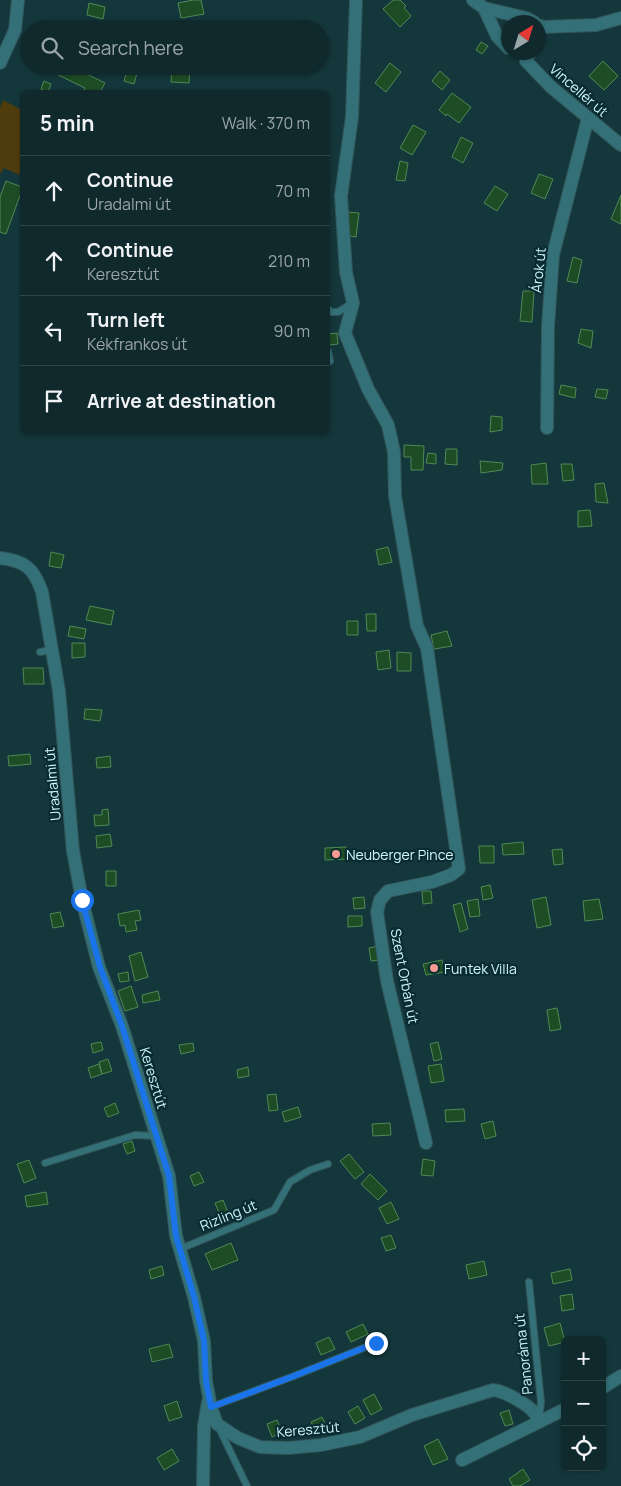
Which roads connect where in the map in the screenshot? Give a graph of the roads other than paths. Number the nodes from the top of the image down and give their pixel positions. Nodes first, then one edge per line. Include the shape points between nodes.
1 (18, 0) edge
2 (356, 0) edge
3 (473, 0) edge
4 (484, 8) junction
5 (513, 15) edge
6 (621, 18) edge
7 (546, 28) edge
8 (501, 40) edge
9 (530, 60) edge
10 (0, 63) edge
11 (588, 118) junction
12 (621, 146) edge
13 (353, 303) junction
14 (330, 311) edge
15 (547, 428) dead end
16 (0, 558) edge
17 (122, 1026) joint
18 (157, 1136) junction
19 (426, 1143) dead end
20 (45, 1163) dead end
21 (328, 1164) dead end
22 (179, 1249) junction
23 (529, 1282) dead end
24 (376, 1343) dead end
25 (621, 1376) edge
26 (606, 1385) edge
27 (210, 1402) junction
28 (559, 1412) edge
29 (539, 1422) junction
30 (217, 1424) junction
31 (462, 1460) dead end
32 (203, 1486) edge
33 (247, 1486) edge

1 - 10 street via 15,30
2 - 13 street via 352,116 341,196 346,272
3 - 4 street
4 - 5 street
4 - 8 street
6 - 7 street via 596,25
9 - 11 street, Vincellér út via 551,87
11 - 12 street, Vincellér út
11 - 15 street, Árok út via 553,255 548,326
13 - 14 lane via 338,312
13 - 19 street, Szent Orbán út via 345,333 368,389 388,425 394,452 394,496 417,626 427,648 459,869 432,882 388,891 380,900 377,912 387,981
16 - 17 street, Uradalmi út via 25,564 37,578 42,592 46,651 58,691 79,884 100,967
17 - 18 street, Keresztút
18 - 20 lane via 135,1135
18 - 22 street, Keresztút via 169,1176
21 - 22 lane, Rizling út via 290,1182 274,1210
22 - 27 street, Keresztút via 204,1341
23 - 29 lane, Panoráma út via 541,1402
24 - 27 lane via 294,1376
25 - 26 street
27 - 30 street, Keresztút
27 - 32 street via 204,1426
28 - 29 street
29 - 30 street, Keresztút via 531,1410 502,1391 493,1390 412,1415 360,1438 322,1445 260,1446 238,1438
29 - 31 street
30 - 33 lane

